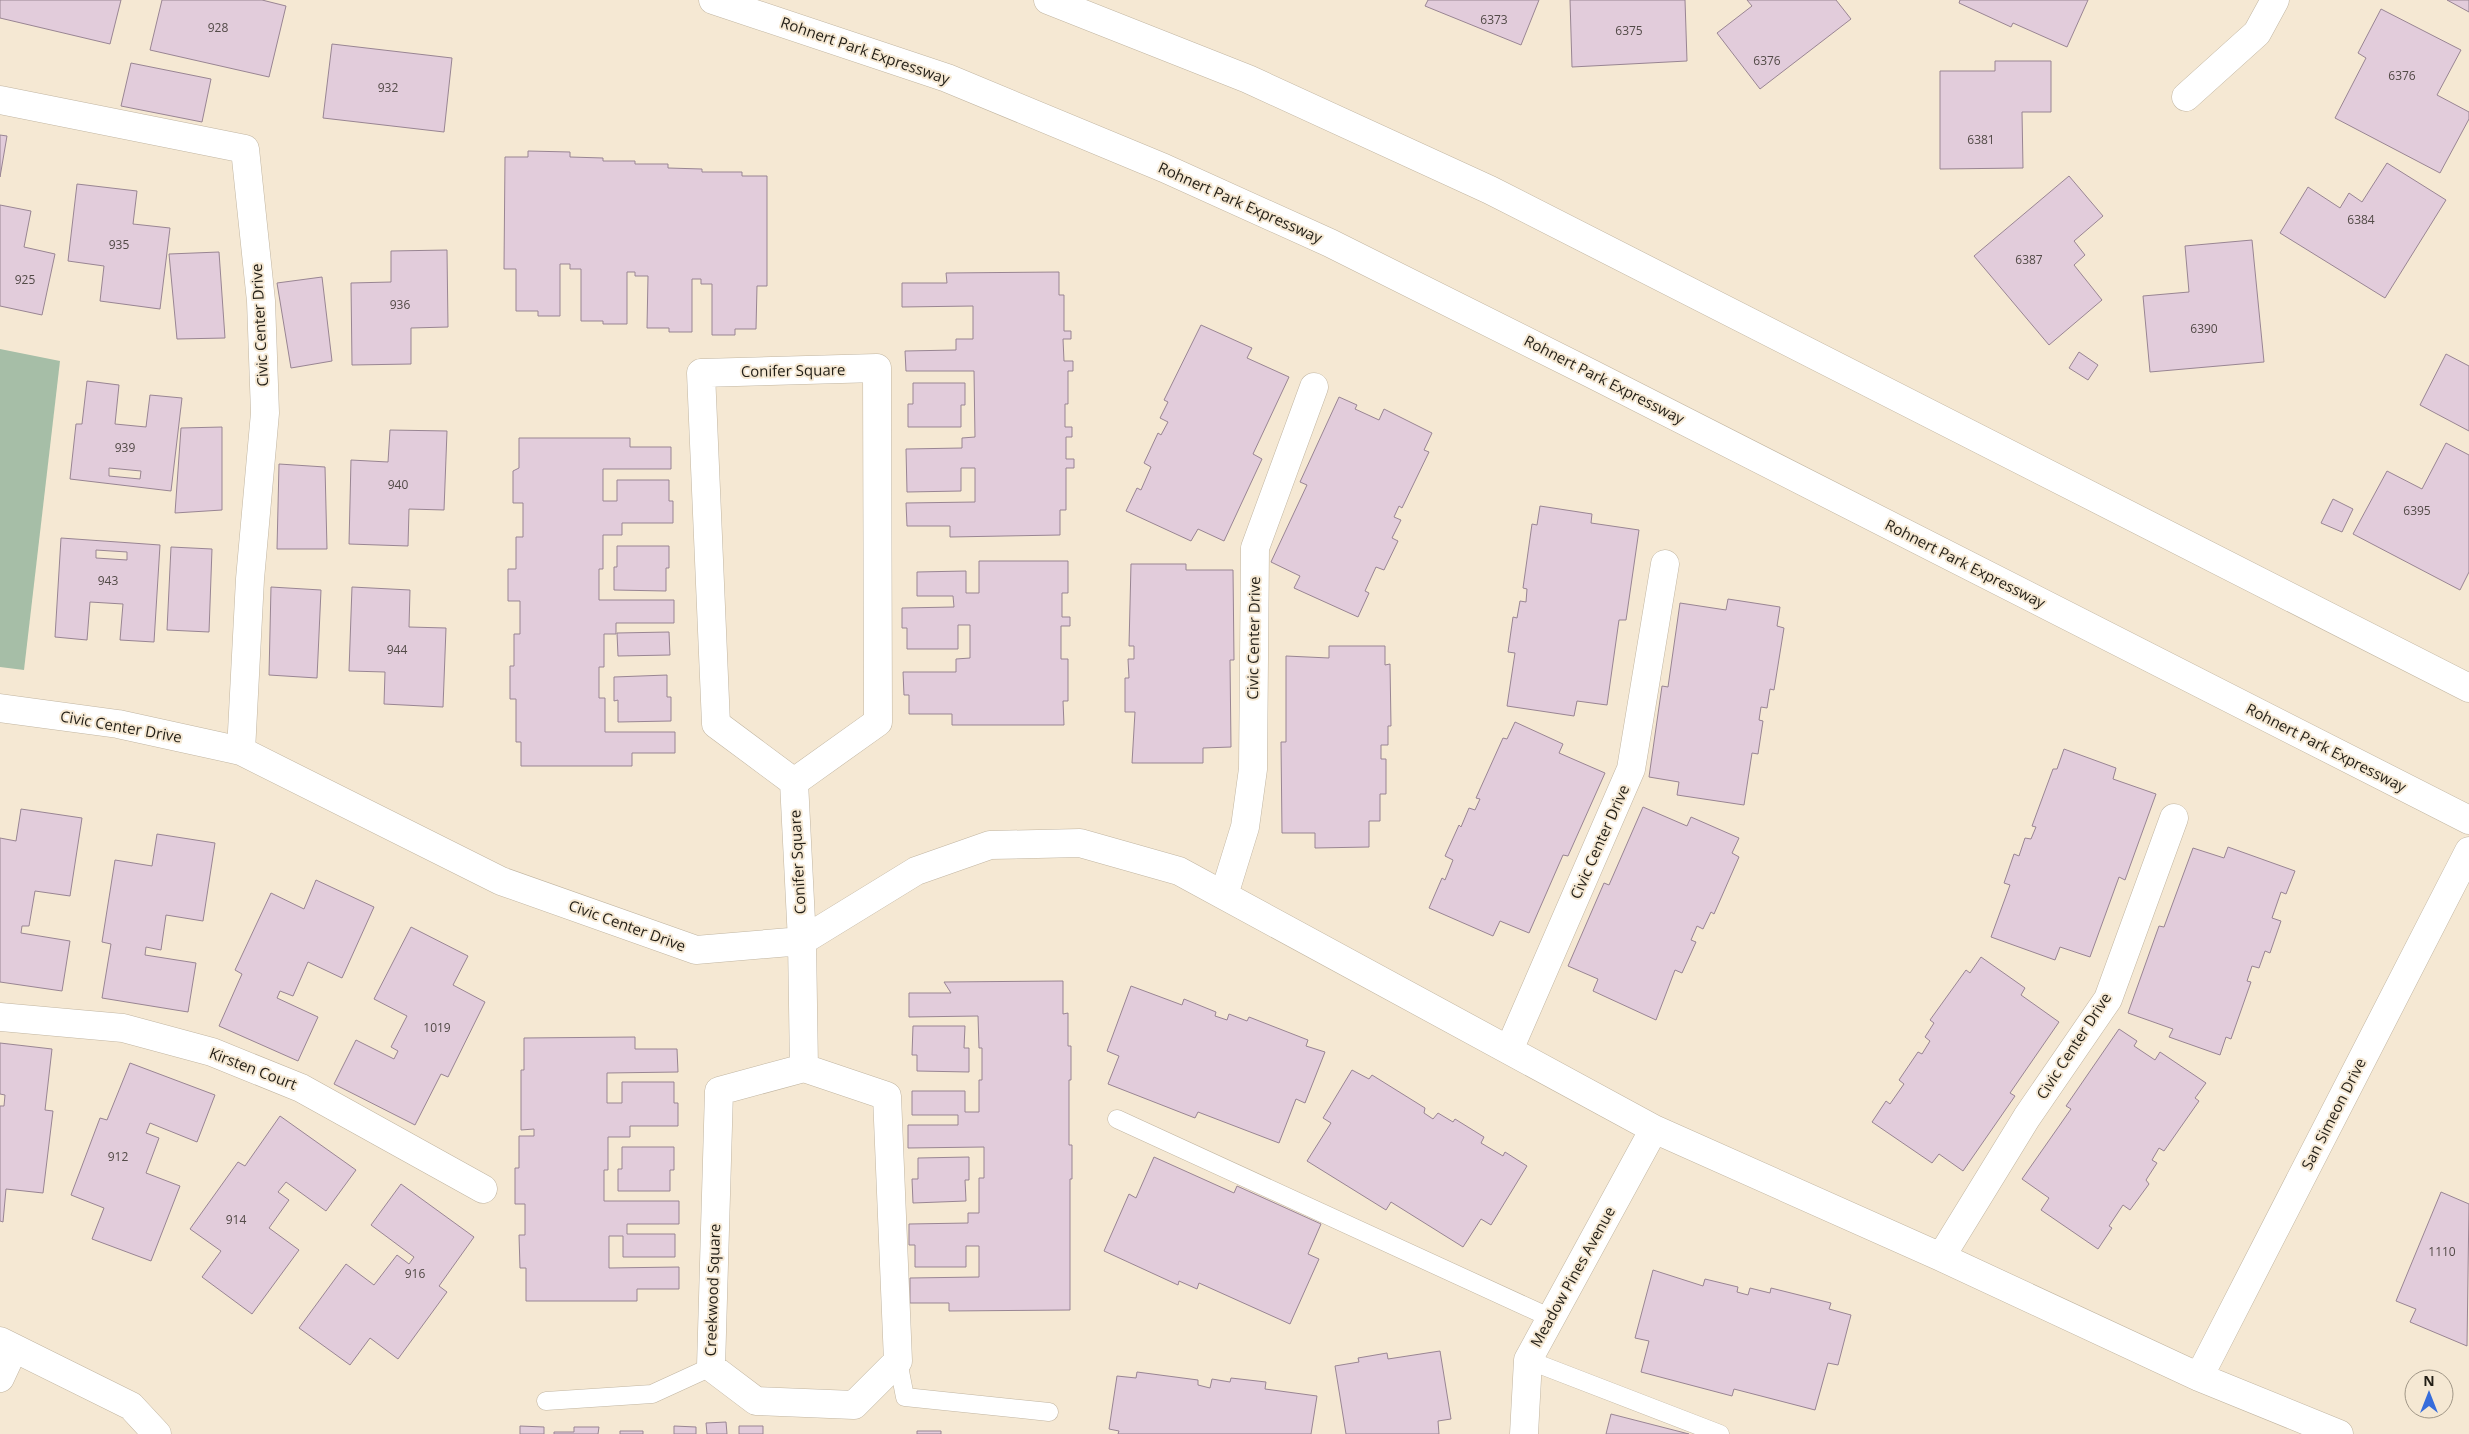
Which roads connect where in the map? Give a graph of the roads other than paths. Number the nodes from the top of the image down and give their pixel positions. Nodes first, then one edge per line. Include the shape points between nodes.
1 (713, 0) edge
2 (1048, 0) edge
3 (2275, 0) edge
4 (2186, 97) dead end
5 (0, 100) edge
6 (1314, 387) dead end
7 (1665, 564) dead end
8 (2469, 688) edge
9 (0, 708) edge
10 (241, 751) junction
11 (794, 782) junction
12 (2174, 818) dead end
13 (2469, 820) edge
14 (2469, 851) edge
15 (1224, 895) junction
16 (802, 941) junction
17 (0, 1017) edge
18 (1508, 1050) junction
19 (804, 1068) junction
20 (1117, 1119) dead end
21 (1654, 1129) junction
22 (483, 1189) dead end
23 (1941, 1256) junction
24 (1551, 1318) junction
25 (7, 1345) edge
26 (1528, 1360) junction
27 (898, 1361) junction
28 (711, 1367) junction
29 (2198, 1377) junction
30 (0, 1378) edge
31 (546, 1401) dead end
32 (1048, 1412) dead end
33 (157, 1434) edge
34 (1524, 1434) edge
35 (1720, 1434) edge
36 (2339, 1434) edge

1 - 13 street, Rohnert Park Expressway via 947,78 1164,168 1330,243
2 - 8 street via 1248,79 1490,190
3 - 4 street via 2257,33
5 - 10 street, Civic Center Drive via 245,149 260,301 265,413 250,579
6 - 15 street, Civic Center Drive via 1255,548 1253,768 1245,827
7 - 18 street, Civic Center Drive via 1631,769
9 - 10 street, Civic Center Drive via 118,724
10 - 16 street, Civic Center Drive via 500,881 696,950
11 - 11 street, Conifer Square via 878,722 877,368 701,373 716,724
11 - 16 street, Conifer Square
12 - 23 street, Civic Center Drive via 2108,999 2027,1117
14 - 29 street, San Simeon Drive
15 - 16 street, Civic Center Drive via 1179,871 1080,843 990,845 916,871
15 - 18 street, Civic Center Drive
16 - 19 street
17 - 22 street, Kirsten Court via 123,1028 212,1052 301,1088
18 - 21 street, Civic Center Drive
19 - 27 street via 887,1096
19 - 28 street, Creekwood Square via 719,1091
20 - 24 lane
21 - 23 street, Civic Center Drive
21 - 24 street, Meadow Pines Avenue
23 - 29 street, Civic Center Drive
24 - 26 street, Meadow Pines Avenue
25 - 30 street
25 - 33 street via 132,1406
26 - 34 street, Meadow Pines Avenue
26 - 35 lane
27 - 28 street, Creekwood Square via 854,1405 756,1401
27 - 32 lane via 905,1397
28 - 31 lane via 652,1394
29 - 36 street, Civic Center Drive

